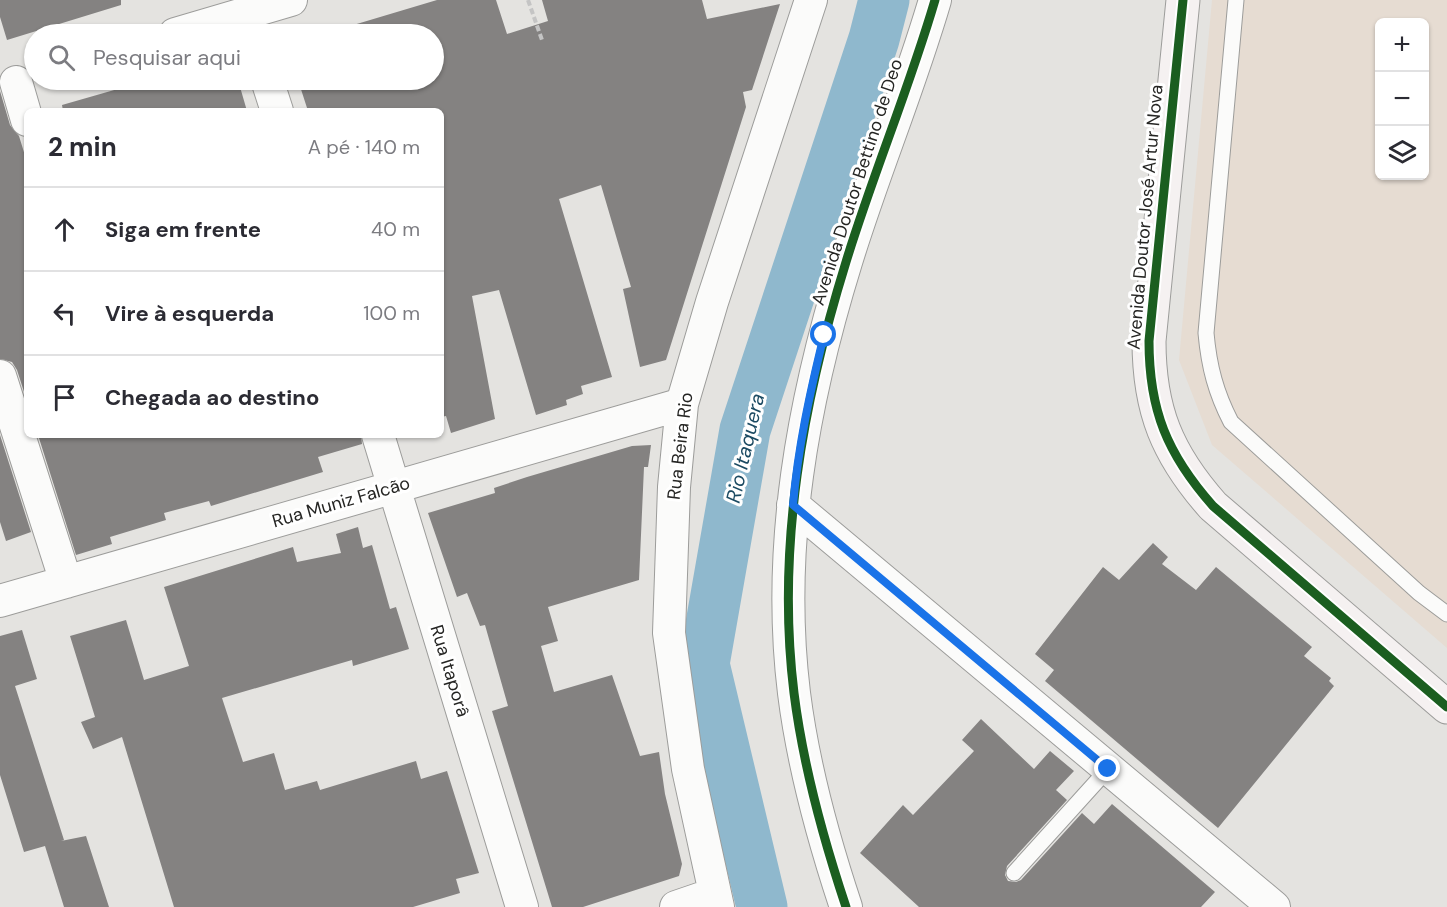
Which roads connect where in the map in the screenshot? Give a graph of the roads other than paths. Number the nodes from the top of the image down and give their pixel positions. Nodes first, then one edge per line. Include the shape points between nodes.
1 (291, 0) edge
2 (811, 0) edge
3 (935, 0) edge
4 (1183, 0) edge
5 (1236, 0) edge
6 (248, 16) edge
7 (216, 24) edge
8 (17, 82) edge
9 (270, 90) edge
10 (276, 108) edge
11 (24, 109) edge
12 (0, 376) edge
13 (682, 404) junction
14 (379, 438) edge
15 (394, 487) junction
16 (793, 505) junction
17 (66, 582) junction
18 (0, 601) edge
19 (1447, 615) edge
20 (1447, 707) edge
21 (1108, 769) junction
22 (1014, 873) dead end
23 (716, 901) edge
24 (522, 907) edge
25 (676, 907) edge
26 (846, 907) edge
27 (1274, 907) edge

1 - 6 street
2 - 13 street, Rua Beira Rio
3 - 16 street, Avenida Doutor Bettino de Deo via 824,335 807,404
4 - 20 main road, Avenida Doutor José Artur Nova via 1149,340 1152,397 1161,425 1187,477 1213,506
5 - 19 lane via 1206,333 1209,368 1218,396 1232,422
6 - 7 street
8 - 11 street
9 - 10 street
12 - 17 street
13 - 15 street, Rua Muniz Falcão
13 - 23 street, Rua Beira Rio via 674,487 669,633 688,769
14 - 15 street, Rua Itaporâ
15 - 17 street, Rua Muniz Falcão
15 - 24 street, Rua Itaporâ
16 - 21 street
16 - 26 street, Avenida Doutor Bettino de Deo via 789,546 794,691 804,752
17 - 18 street, Rua Muniz Falcão
21 - 22 lane
21 - 27 street
23 - 25 street

